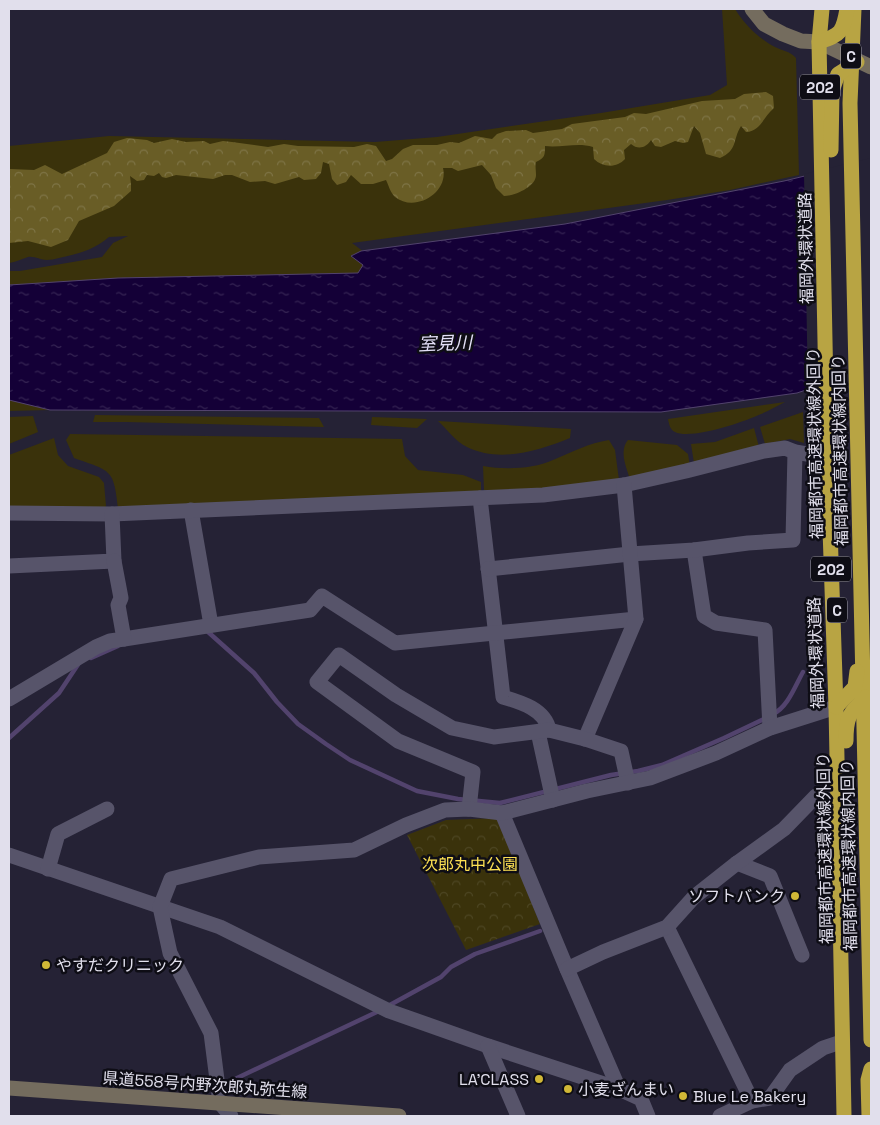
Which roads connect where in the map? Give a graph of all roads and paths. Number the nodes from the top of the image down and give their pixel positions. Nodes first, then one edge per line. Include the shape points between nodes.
1 (752, 9) edge
2 (822, 9) edge
3 (830, 9) edge
4 (847, 9) edge
5 (854, 9) edge
6 (861, 9) edge
7 (819, 42) junction
8 (865, 64) edge
9 (826, 130) junction
10 (795, 452) junction
11 (827, 453) junction
12 (624, 485) junction
13 (480, 498) junction
14 (190, 510) junction
15 (9, 513) edge
16 (112, 514) junction
17 (694, 550) junction
18 (630, 554) junction
19 (867, 557) junction
20 (114, 561) junction
21 (9, 566) edge
22 (488, 569) junction
23 (636, 619) junction
24 (210, 624) junction
25 (496, 633) junction
26 (124, 639) junction
27 (870, 694) edge
28 (9, 699) edge
29 (836, 707) junction
30 (770, 728) junction
31 (544, 731) junction
32 (586, 739) junction
33 (628, 783) junction
34 (837, 793) junction
35 (553, 800) junction
36 (871, 804) edge
37 (108, 809) dead end
38 (469, 810) junction
39 (502, 813) junction
40 (9, 855) edge
41 (737, 862) junction
42 (48, 869) junction
43 (160, 907) junction
44 (667, 927) junction
45 (802, 955) dead end
46 (567, 969) junction
47 (871, 1040) edge
48 (842, 1042) junction
49 (488, 1046) junction
50 (871, 1069) edge
51 (9, 1088) edge
52 (619, 1089) junction
53 (752, 1101) junction
54 (220, 1103) junction
55 (231, 1116) edge
56 (399, 1116) edge
57 (518, 1116) edge
58 (648, 1116) edge
59 (720, 1116) edge
60 (844, 1116) edge
61 (848, 1116) edge
62 (869, 1116) edge

1 - 7 main road via 764,24 783,34 801,41
2 - 7 highway, 202
3 - 61 highway, 福岡都市高速環状線外回り / C via 825,103
4 - 7 highway via 844,25 836,36
5 - 47 highway, 福岡都市高速環状線内回り / C via 850,113
6 - 8 highway, 202
7 - 8 main road
7 - 9 highway, 202
8 - 9 highway via 838,74
8 - 19 highway, 202 via 860,123
9 - 11 highway, 福岡外環状道路 / 202 via 831,184 823,221
10 - 11 street
10 - 12 street via 785,448 764,451
10 - 17 street via 793,540
11 - 29 highway, 福岡外環状道路 / 202
12 - 13 street via 543,495
12 - 18 street
13 - 14 street
13 - 22 street
14 - 16 street
14 - 24 street
15 - 16 street
16 - 20 street
17 - 18 street
17 - 30 street via 704,616 716,623 765,630
18 - 22 street
18 - 23 street
19 - 27 highway, 202
19 - 29 highway via 857,581 858,666 855,687
20 - 21 street
20 - 26 street
22 - 25 street
23 - 25 street
23 - 32 street
24 - 25 street via 310,610 322,596 395,643
24 - 26 street
25 - 31 street via 503,697 528,704 543,718
26 - 28 street via 96,646
27 - 29 main road
27 - 34 highway via 855,706 846,722 846,772
27 - 36 highway, 202
29 - 30 street
29 - 34 highway, 福岡外環状道路 / 202
30 - 33 street via 708,757
31 - 32 street
31 - 35 street via 548,783
31 - 38 street via 494,738 452,728 396,695 339,655 317,682 398,741 473,772
32 - 33 street via 620,751
33 - 35 street
34 - 41 street via 816,796 784,829
34 - 48 highway, 福岡外環状道路 / 202
35 - 39 street
37 - 42 street via 58,834
38 - 39 street
38 - 43 street via 445,810 354,850 259,857 171,879
39 - 46 street
40 - 42 street
41 - 44 street via 694,897
41 - 45 street via 770,876
42 - 43 street
43 - 49 street via 220,927 384,1008
43 - 54 street via 170,953 211,1034
44 - 46 street
44 - 53 street
46 - 52 street
48 - 53 street via 823,1048 790,1070 770,1098
48 - 60 highway, 福岡外環状道路 / 202
49 - 52 street
49 - 57 street
50 - 62 highway via 868,1080
51 - 54 main road, 県道558号内野次郎丸弥生線
52 - 58 street via 641,1098
53 - 59 street
54 - 55 street
54 - 56 main road, 県道558号内野次郎丸弥生線

